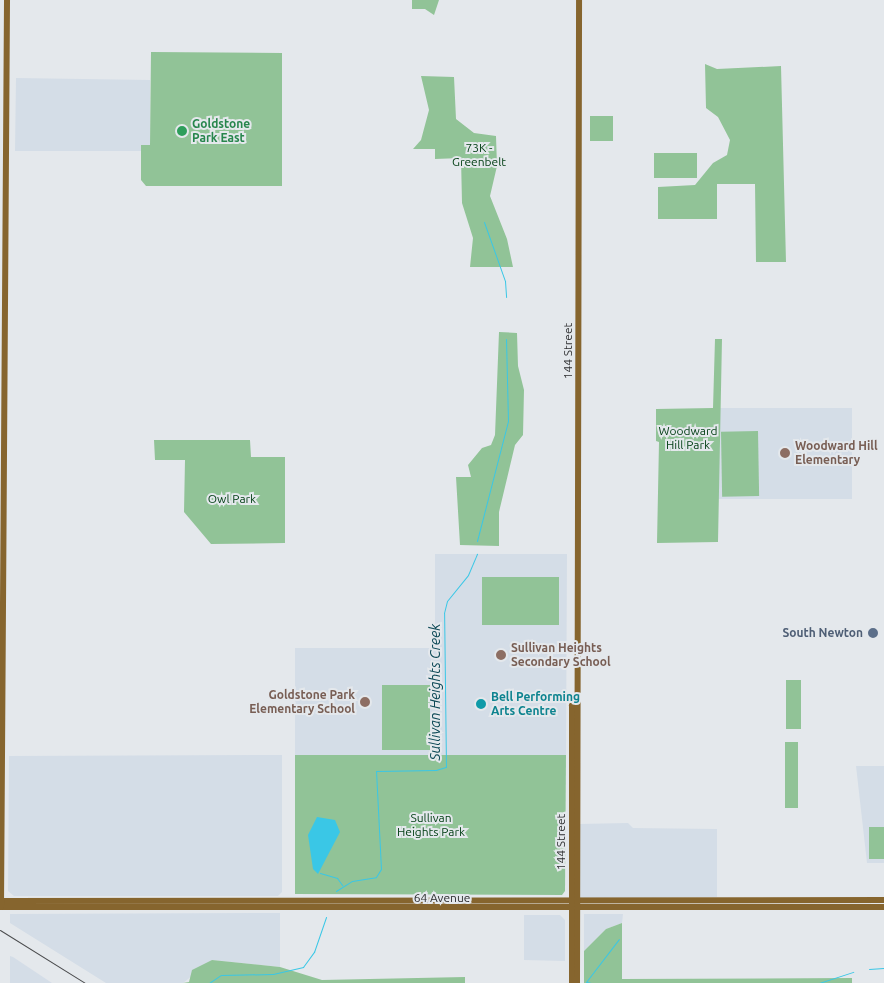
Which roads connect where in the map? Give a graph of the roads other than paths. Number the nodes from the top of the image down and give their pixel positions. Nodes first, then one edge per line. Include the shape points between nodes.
1 (7, 0) edge
2 (579, 0) edge
3 (574, 900) junction
4 (693, 900) junction
5 (884, 900) edge
6 (463, 901) junction
7 (504, 901) junction
8 (1, 904) edge
9 (884, 907) edge
10 (473, 908) junction
11 (647, 908) junction
12 (425, 909) junction
13 (570, 909) junction
14 (577, 909) junction
15 (572, 983) edge
16 (577, 983) edge

1 - 8 main road
2 - 3 main road, 144 Street
3 - 4 main road, 64 Avenue
3 - 7 main road, 64 Avenue
3 - 13 main road, 144 Street
3 - 14 main road, 144 Street
4 - 5 main road, 64 Avenue
4 - 11 main road
6 - 7 main road, 64 Avenue
6 - 8 main road, 64 Avenue
6 - 12 main road
7 - 10 main road
8 - 12 main road, 64 Avenue
9 - 11 main road, 64 Avenue
10 - 12 main road, 64 Avenue
10 - 13 main road, 64 Avenue
11 - 14 main road, 64 Avenue
13 - 14 main road, 64 Avenue
13 - 15 main road, 144 Street
14 - 16 main road, 144 Street

